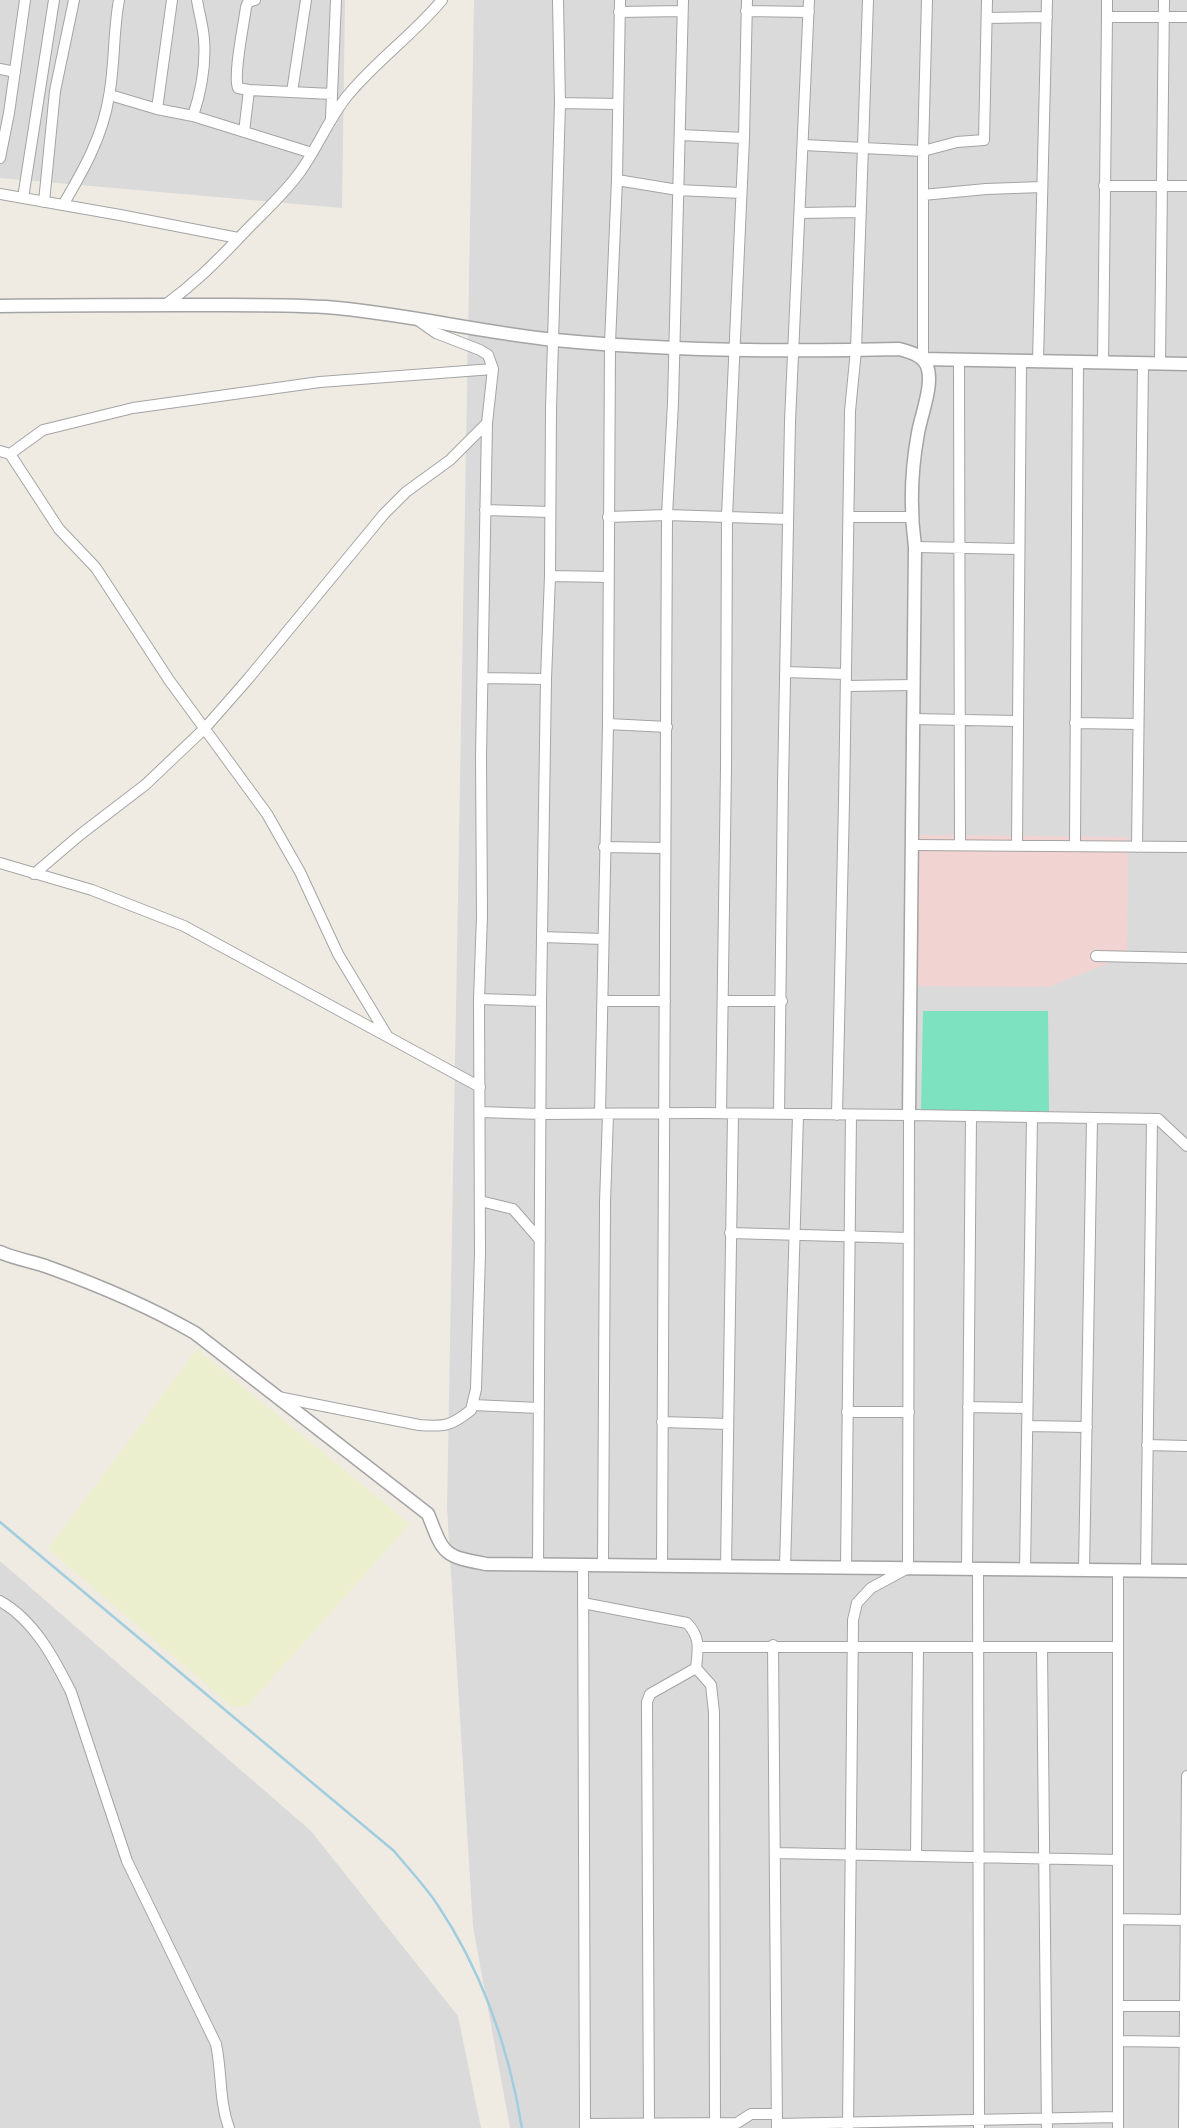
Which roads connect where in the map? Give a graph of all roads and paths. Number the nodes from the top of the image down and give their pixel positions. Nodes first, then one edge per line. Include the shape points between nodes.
1 (25, 0) edge
2 (54, 0) edge
3 (74, 0) edge
4 (119, 0) edge
5 (172, 0) edge
6 (197, 0) edge
7 (255, 0) edge
8 (306, 0) edge
9 (336, 0) edge
10 (442, 0) edge
11 (558, 0) edge
12 (620, 0) edge
13 (683, 0) edge
14 (809, 0) edge
15 (868, 0) edge
16 (927, 0) edge
17 (987, 0) edge
18 (1048, 0) edge
19 (1107, 0) edge
20 (1164, 0) edge
21 (746, 5) edge
22 (682, 11) junction
23 (620, 12) junction
24 (809, 12) junction
25 (1047, 17) junction
26 (1107, 17) junction
27 (1164, 17) junction
28 (1187, 17) edge
29 (987, 18) junction
30 (0, 69) edge
31 (15, 72) junction
32 (249, 90) junction
33 (292, 92) junction
34 (332, 94) junction
35 (110, 95) junction
36 (560, 102) junction
37 (618, 104) junction
38 (157, 109) junction
39 (193, 116) junction
40 (331, 118) junction
41 (244, 132) junction
42 (680, 135) junction
43 (744, 138) junction
44 (804, 145) junction
45 (864, 148) junction
46 (923, 151) junction
47 (312, 154) junction
48 (0, 158) edge
49 (617, 180) junction
50 (1104, 186) junction
51 (1162, 186) junction
52 (1187, 186) edge
53 (1042, 187) junction
54 (678, 190) junction
55 (741, 193) junction
56 (0, 194) edge
57 (923, 195) junction
58 (24, 198) junction
59 (44, 202) junction
60 (63, 205) junction
61 (861, 212) junction
62 (800, 213) junction
63 (238, 238) junction
64 (166, 305) junction
65 (0, 306) edge
66 (419, 320) junction
67 (554, 340) junction
68 (610, 343) junction
69 (674, 348) junction
70 (736, 349) junction
71 (856, 350) junction
72 (794, 351) junction
73 (923, 360) junction
74 (959, 360) junction
75 (1021, 361) junction
76 (1038, 361) junction
77 (1078, 362) junction
78 (1103, 362) junction
79 (1143, 363) junction
80 (1160, 363) junction
81 (1187, 364) edge
82 (493, 369) junction
83 (487, 423) junction
84 (5, 452) edge
85 (486, 510) junction
86 (550, 512) junction
87 (667, 515) junction
88 (727, 516) junction
89 (849, 516) junction
90 (608, 517) junction
91 (911, 517) junction
92 (788, 519) junction
93 (916, 547) junction
94 (959, 547) junction
95 (1019, 549) junction
96 (550, 576) junction
97 (608, 577) junction
98 (786, 672) junction
99 (846, 674) junction
100 (483, 678) junction
101 (546, 679) junction
102 (846, 686) junction
103 (914, 686) junction
104 (914, 720) junction
105 (960, 721) junction
106 (1017, 721) junction
107 (1076, 723) junction
108 (608, 724) junction
109 (1138, 724) junction
110 (668, 727) junction
111 (205, 728) junction
112 (960, 844) junction
113 (1017, 844) junction
114 (912, 845) junction
115 (1075, 845) junction
116 (1187, 846) edge
117 (604, 847) junction
118 (1137, 847) junction
119 (665, 848) junction
120 (0, 863) edge
121 (34, 874) junction
122 (542, 937) junction
123 (603, 939) junction
124 (1096, 956) dead end
125 (1187, 958) edge
126 (479, 999) junction
127 (541, 1001) junction
128 (665, 1001) junction
129 (723, 1001) junction
130 (782, 1001) junction
131 (603, 1002) junction
132 (388, 1037) junction
133 (480, 1087) junction
134 (480, 1112) junction
135 (721, 1113) junction
136 (541, 1114) junction
137 (604, 1114) junction
138 (664, 1114) junction
139 (733, 1114) junction
140 (779, 1114) junction
141 (798, 1115) junction
142 (837, 1115) junction
143 (852, 1115) junction
144 (909, 1115) junction
145 (971, 1116) junction
146 (1032, 1117) junction
147 (1092, 1118) junction
148 (1152, 1119) junction
149 (1187, 1146) edge
150 (480, 1201) junction
151 (730, 1233) junction
152 (796, 1234) junction
153 (850, 1236) junction
154 (909, 1238) junction
155 (540, 1240) junction
156 (0, 1252) edge
157 (276, 1397) junction
158 (473, 1405) junction
159 (968, 1407) junction
160 (539, 1408) junction
161 (1028, 1408) junction
162 (848, 1412) junction
163 (909, 1412) junction
164 (662, 1422) junction
165 (728, 1424) junction
166 (1027, 1426) junction
167 (1087, 1427) junction
168 (1148, 1445) junction
169 (1187, 1446) edge
170 (538, 1565) junction
171 (583, 1565) junction
172 (603, 1565) junction
173 (662, 1566) junction
174 (726, 1566) junction
175 (785, 1567) junction
176 (846, 1568) junction
177 (908, 1568) junction
178 (972, 1569) junction
179 (1025, 1570) junction
180 (1084, 1570) junction
181 (1118, 1571) junction
182 (1146, 1571) junction
183 (1187, 1571) edge
184 (0, 1601) edge
185 (583, 1602) junction
186 (774, 1646) junction
187 (698, 1647) junction
188 (853, 1647) junction
189 (918, 1647) junction
190 (979, 1647) junction
191 (1042, 1647) junction
192 (1118, 1647) junction
193 (696, 1668) junction
194 (1187, 1776) edge
195 (775, 1853) junction
196 (851, 1855) junction
197 (916, 1856) junction
198 (979, 1857) junction
199 (1044, 1858) junction
200 (1118, 1860) junction
201 (1118, 1919) junction
202 (1186, 1920) edge
203 (1118, 2006) junction
204 (1186, 2006) edge
205 (1118, 2042) junction
206 (1186, 2042) edge
207 (1118, 2117) junction
208 (777, 2122) edge
209 (1047, 2123) edge
210 (979, 2124) edge
211 (848, 2125) edge
212 (585, 2126) edge
213 (649, 2126) edge
214 (715, 2126) edge
215 (229, 2128) edge
216 (1118, 2128) edge
217 (1184, 2128) edge

1 - 31 street
2 - 58 street
3 - 59 street via 56,92
4 - 35 street
5 - 38 street
6 - 39 street via 204,52 203,73
7 - 32 street via 248,2 246,7 237,83 240,89
8 - 33 street
9 - 34 street
10 - 40 street via 380,60
11 - 36 street
12 - 23 street
13 - 22 street
14 - 24 street
15 - 45 street
16 - 46 street
17 - 29 street
18 - 25 street
19 - 26 street
20 - 27 street
21 - 24 street
21 - 43 street
22 - 23 street
22 - 42 street
23 - 37 street
24 - 44 street
25 - 29 street
25 - 53 street
26 - 27 street
26 - 50 street
27 - 28 street
27 - 51 street
29 - 46 street via 984,140 957,142
30 - 31 street
31 - 48 street
32 - 33 street
32 - 41 street
33 - 34 street
34 - 40 street
35 - 38 street
35 - 60 street via 98,139
36 - 37 street
36 - 67 street
37 - 49 street
38 - 39 street
39 - 41 street
40 - 47 street
41 - 47 street
42 - 43 street
42 - 54 street
43 - 55 street
44 - 45 street
44 - 62 street
45 - 46 street
45 - 61 street
46 - 57 street
47 - 63 street via 278,200
49 - 54 street
49 - 68 street
50 - 51 street
50 - 78 street
51 - 52 street
51 - 80 street
53 - 57 street
53 - 76 street
54 - 55 street
54 - 69 street
55 - 70 street
56 - 58 street
57 - 73 street
58 - 59 street
59 - 60 street
60 - 63 street
61 - 62 street
61 - 71 street
62 - 72 street
63 - 64 street via 193,285
64 - 65 street
64 - 66 street via 322,307
66 - 67 street
66 - 82 street via 436,333 488,355
67 - 68 street
67 - 86 street
68 - 69 street
68 - 90 street
69 - 70 street
69 - 87 street
70 - 72 street
70 - 88 street
71 - 72 street
71 - 73 street via 899,349
71 - 89 street via 850,411
72 - 92 street
73 - 74 street
73 - 91 street via 929,378 918,432
74 - 75 street
74 - 94 street
75 - 76 street
75 - 95 street
76 - 77 street
77 - 78 street
77 - 107 street
78 - 79 street
79 - 80 street
79 - 109 street
80 - 81 street
82 - 83 street
82 - 84 street via 320,382 133,408 43,430
83 - 85 street
83 - 111 street via 450,460 406,492 384,514
84 - 111 street via 59,529 96,568
85 - 86 street
85 - 100 street
86 - 96 street
87 - 88 street
87 - 90 street
87 - 110 street
88 - 92 street
88 - 129 street
89 - 91 street
89 - 99 street
90 - 97 street
91 - 93 street
92 - 98 street
93 - 94 street
93 - 103 street
94 - 95 street
94 - 105 street
95 - 106 street
96 - 97 street
96 - 101 street
97 - 108 street
98 - 99 street
98 - 130 street
99 - 102 street
100 - 101 street
100 - 126 street
101 - 122 street
102 - 103 street
102 - 142 street
103 - 104 street
104 - 105 street
104 - 114 street
105 - 106 street
105 - 112 street
106 - 113 street
107 - 109 street
107 - 115 street
108 - 110 street
108 - 117 street
109 - 118 street
110 - 119 street
111 - 121 street via 145,785
111 - 132 street via 267,814 300,872 338,954
112 - 113 street
112 - 114 street
113 - 115 street
114 - 144 street
115 - 118 street
116 - 118 street
117 - 119 street
117 - 123 street
119 - 128 street
120 - 121 street
121 - 132 street via 92,890 184,926
122 - 123 street
122 - 127 street
123 - 131 street
124 - 125 street
126 - 127 street
126 - 133 street
127 - 136 street
128 - 131 street
128 - 138 street
129 - 130 street
129 - 135 street
130 - 140 street
131 - 137 street
132 - 133 street
133 - 134 street
134 - 136 street
134 - 150 street
135 - 138 street
135 - 139 street
136 - 137 street
136 - 155 street
137 - 138 street
137 - 172 street
138 - 164 street
139 - 140 street
139 - 151 street
140 - 141 street
141 - 142 street
141 - 152 street
142 - 143 street
143 - 144 street
143 - 153 street
144 - 145 street
144 - 154 street
145 - 146 street
145 - 159 street
146 - 147 street
146 - 161 street
147 - 148 street
147 - 167 street
148 - 149 street via 1158,1119
148 - 168 street
150 - 155 street via 513,1209
150 - 158 street
151 - 152 street
151 - 165 street
152 - 153 street
152 - 175 street
153 - 154 street
153 - 162 street
154 - 163 street
155 - 160 street
156 - 157 street via 47,1266 165,1316 195,1333
157 - 158 street via 442,1427 455,1423
157 - 170 street via 428,1514 440,1546 456,1558 486,1564
158 - 160 street
159 - 161 street
159 - 178 street
160 - 170 street
161 - 166 street
162 - 163 street
162 - 176 street
163 - 177 street
164 - 165 street
164 - 173 street
165 - 174 street
166 - 167 street
166 - 179 street
167 - 180 street
168 - 169 street
168 - 182 street
170 - 171 street
171 - 172 street
171 - 185 street
172 - 173 street
173 - 174 street
174 - 175 street
175 - 176 street
176 - 177 street
177 - 178 street
177 - 188 street via 871,1588 857,1603
178 - 179 street
178 - 190 street
179 - 180 street
180 - 181 street
181 - 182 street
181 - 192 street
182 - 183 street
184 - 215 street via 24,1619 44,1644 71,1692 128,1861 216,2044
185 - 187 street via 687,1623 695,1632
185 - 212 street
186 - 187 street
186 - 188 street
186 - 195 street
187 - 193 street
188 - 189 street
188 - 196 street
189 - 190 street
189 - 197 street
190 - 191 street
190 - 198 street
191 - 192 street
191 - 199 street
192 - 200 street
193 - 213 street via 650,1694 648,1702
193 - 214 street via 711,1685 714,1712
194 - 202 street
195 - 196 street
195 - 208 street
196 - 197 street
196 - 211 street
197 - 198 street
198 - 199 street
198 - 210 street
199 - 200 street
199 - 209 street
200 - 201 street
201 - 202 street
201 - 203 street
202 - 204 street
203 - 204 street
203 - 205 street
204 - 206 street
205 - 206 street
205 - 207 street
206 - 217 street
207 - 209 street
207 - 216 street
208 - 211 street
208 - 214 street via 751,2114 738,2123
209 - 210 street
210 - 211 street
212 - 213 street
213 - 214 street

